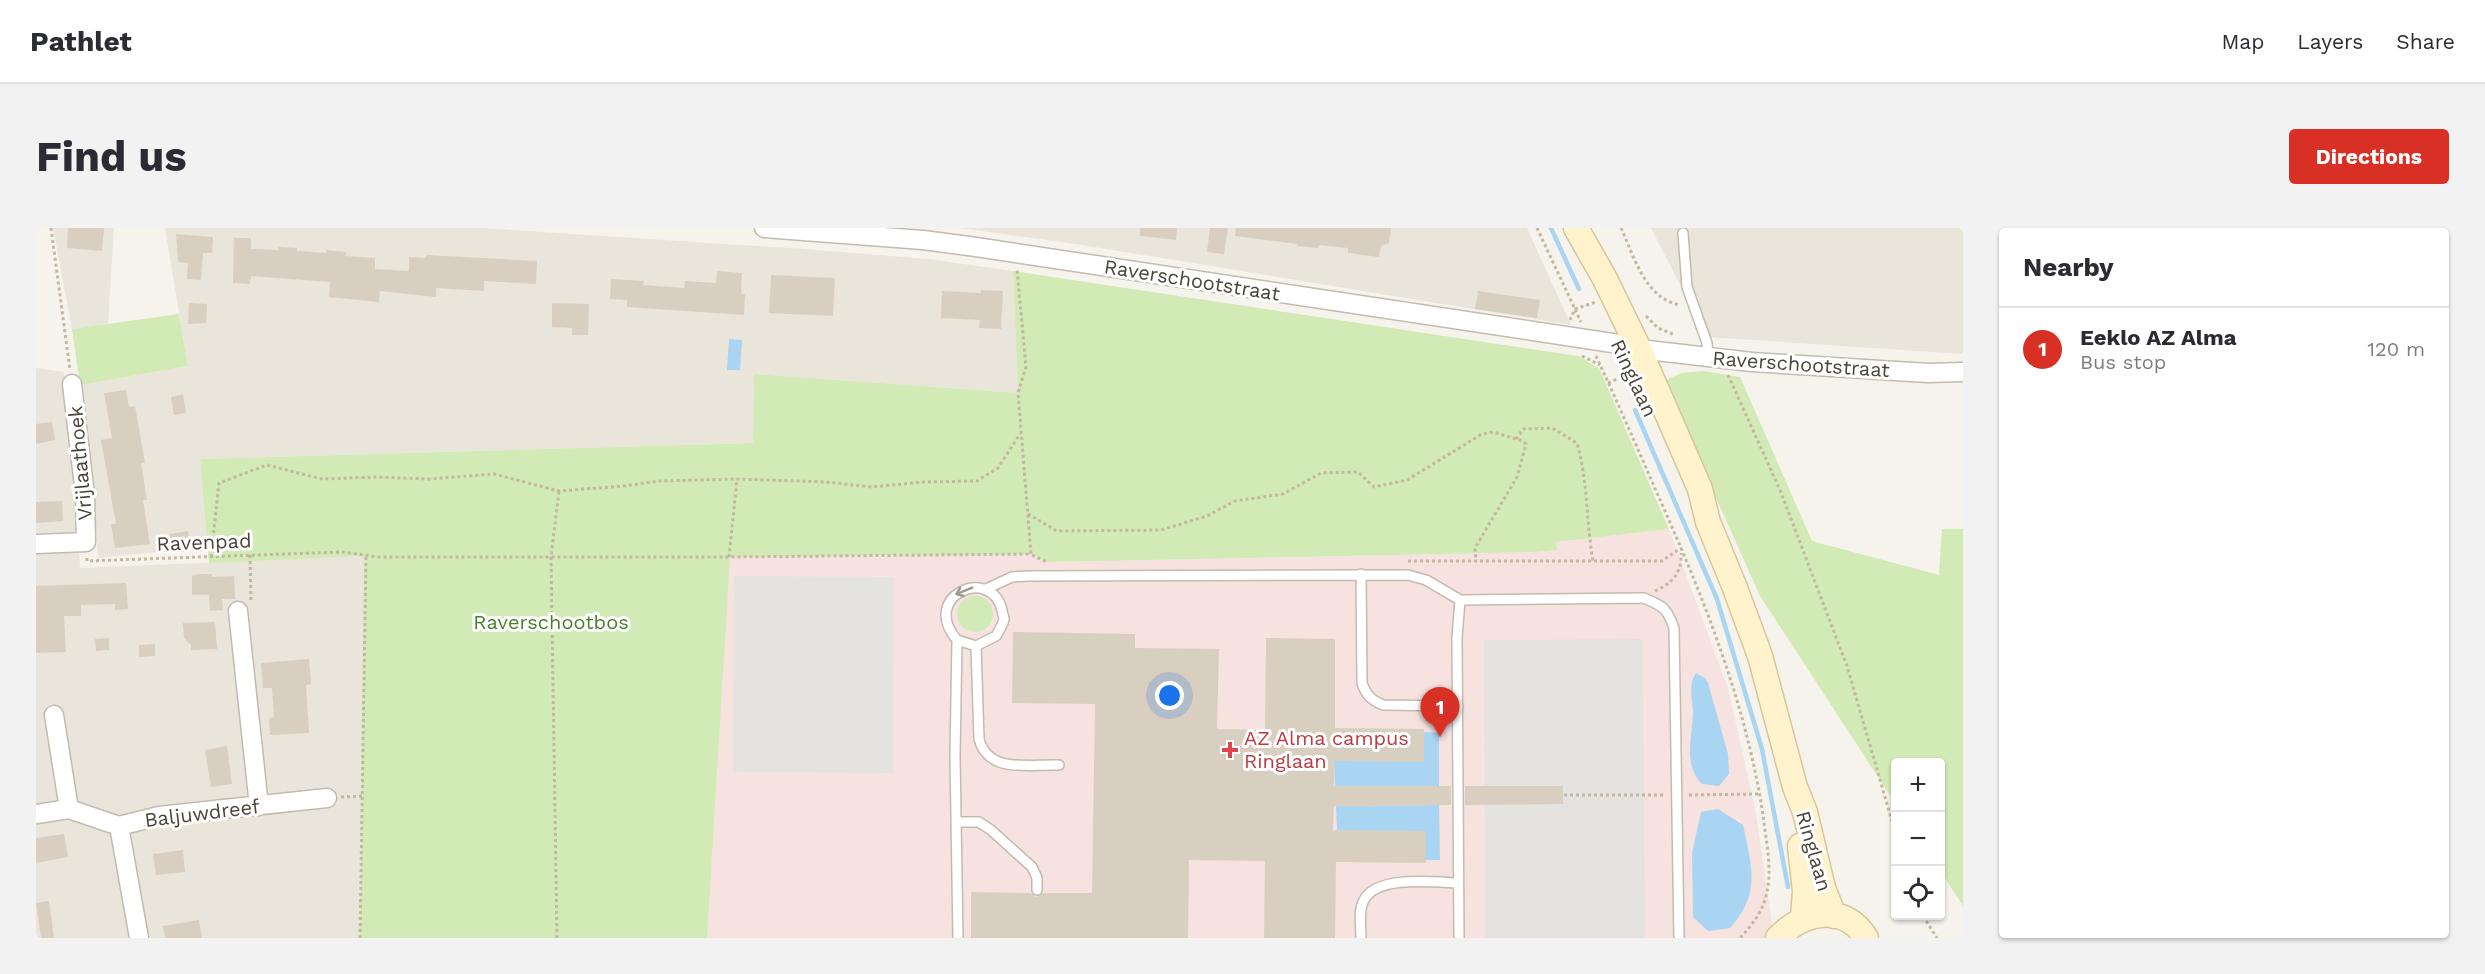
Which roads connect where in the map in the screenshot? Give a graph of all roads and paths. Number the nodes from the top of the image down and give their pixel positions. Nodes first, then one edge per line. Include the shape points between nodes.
1 (51, 228) edge
2 (764, 228) edge
3 (770, 228) edge
4 (1537, 228) edge
5 (1574, 228) edge
6 (1621, 228) edge
7 (1683, 233) dead end
8 (1016, 253) junction
9 (1607, 302) junction
10 (1694, 307) junction
11 (1588, 340) junction
12 (1629, 346) junction
13 (1712, 353) junction
14 (1963, 372) edge
15 (72, 384) joint
16 (1021, 433) junction
17 (1516, 439) junction
18 (737, 479) junction
19 (560, 491) junction
20 (1028, 514) junction
21 (1708, 522) junction
22 (86, 542) junction
23 (36, 544) edge
24 (1681, 548) junction
25 (250, 555) junction
26 (366, 555) junction
27 (211, 557) junction
28 (550, 557) junction
29 (729, 557) junction
30 (1476, 561) dead end
31 (1593, 561) dead end
32 (1360, 574) junction
33 (986, 589) junction
34 (1644, 598) junction
35 (1460, 600) junction
36 (238, 611) joint
37 (957, 640) junction
38 (976, 646) junction
39 (1458, 706) junction
40 (54, 715) dead end
41 (1059, 765) dead end
42 (1795, 787) junction
43 (1760, 794) junction
44 (1564, 795) dead end
45 (1676, 795) junction
46 (327, 798) dead end
47 (259, 806) junction
48 (69, 809) junction
49 (36, 814) edge
50 (1891, 818) edge
51 (956, 822) junction
52 (119, 826) junction
53 (1458, 883) junction
54 (1037, 890) dead end
55 (1834, 916) junction
56 (1803, 918) junction
57 (1926, 920) edge
58 (1681, 936) edge
59 (139, 938) edge
60 (360, 938) edge
61 (557, 938) edge
62 (958, 938) edge
63 (1361, 938) edge
64 (1459, 938) edge
65 (1740, 938) edge
66 (1778, 938) edge
67 (1866, 938) edge
68 (1937, 938) edge

1 - 15 path
2 - 3 street, Raverschootstraat
3 - 8 street, Raverschootstraat via 923,240
4 - 11 path
5 - 9 main road, Ringlaan
6 - 10 path via 1645,282 1670,303
7 - 10 lane via 1687,287
8 - 11 street, Raverschootstraat
8 - 16 path via 1026,367 1018,393
9 - 12 main road, Ringlaan
9 - 13 path via 1631,301 1658,328
10 - 13 lane
11 - 12 street, Raverschootstraat
11 - 24 path
12 - 13 street, Raverschootstraat
12 - 21 main road, Ringlaan via 1700,489
12 - 21 main road, Ringlaan via 1631,373 1690,494
13 - 14 street, Raverschootstraat via 1917,372
13 - 50 path via 1780,490 1843,655
15 - 22 street, Vrijlaathoek via 85,495
16 - 18 path via 998,468 977,481 872,487
16 - 20 path
17 - 20 path via 1486,431 1407,480 1378,487 1358,472 1321,473 1283,494 1235,501 1207,516 1161,530 1058,531
17 - 30 path via 1526,444 1517,477 1475,548
17 - 31 path via 1523,429 1552,428 1577,443 1584,466
18 - 19 path via 659,481
18 - 29 path
19 - 27 path via 494,474 429,479 322,479 267,465 219,483
19 - 28 path
20 - 29 path, Ravenpad via 1031,554
21 - 42 main road, Ringlaan via 1760,656
22 - 23 street
22 - 27 path, Ravenpad via 87,561
24 - 34 path via 1678,574 1667,586
24 - 43 path via 1729,676
25 - 26 path, Ravenpad
25 - 27 path, Ravenpad
25 - 36 path via 251,608
26 - 28 path, Ravenpad
26 - 60 path
28 - 29 path, Ravenpad
28 - 61 path
32 - 33 lane via 1028,576 1012,577
32 - 35 lane via 1408,575 1426,580
32 - 39 lane via 1365,693 1383,705
33 -> 37 lane via 968,587 952,596 945,612 948,630
33 - 38 lane via 1000,601 1004,619 996,636
34 - 35 lane
34 - 45 lane via 1668,611 1674,628
35 - 39 lane
36 - 47 street
37 - 38 lane
37 - 51 lane
38 - 41 lane via 982,750 997,764
39 - 53 lane
40 - 48 street
42 - 55 main road, Ringlaan
42 - 56 main road, Ringlaan via 1805,891
43 - 45 path
43 - 65 path via 1769,877 1761,911
44 - 45 path
45 - 58 lane
46 - 47 street, Baljuwdreef
47 - 52 street, Baljuwdreef via 159,816
48 - 49 street
48 - 52 street
51 - 54 lane via 979,822 991,830 1032,867
51 - 62 lane
52 - 59 street, Baljuwdreef
53 - 63 lane via 1392,883 1373,890 1363,901
53 - 64 lane
55 - 56 main road
55 - 67 main road via 1851,923
56 - 66 main road
57 - 68 path

